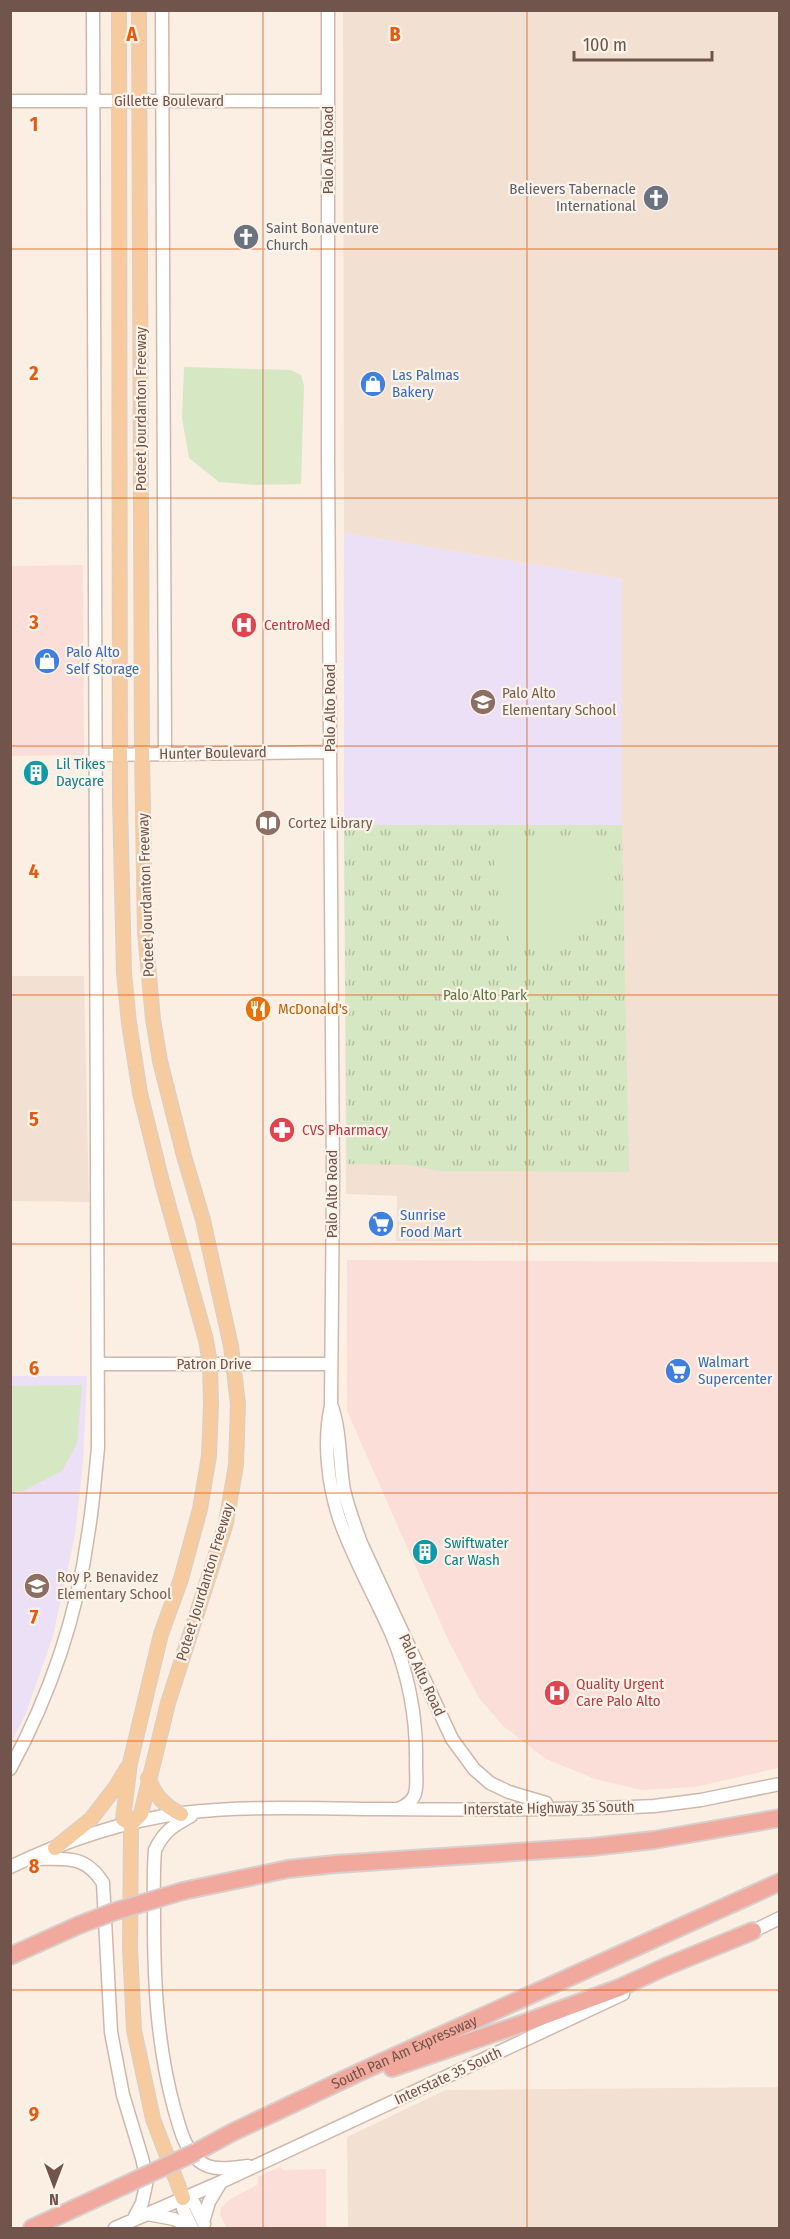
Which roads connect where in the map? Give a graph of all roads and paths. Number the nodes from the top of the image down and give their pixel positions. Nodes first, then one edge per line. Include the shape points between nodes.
1 (93, 10) edge
2 (119, 10) edge
3 (139, 10) edge
4 (162, 10) edge
5 (328, 10) edge
6 (119, 100) junction
7 (140, 100) junction
8 (162, 100) junction
9 (328, 100) junction
10 (10, 101) edge
11 (93, 101) junction
12 (330, 752) junction
13 (120, 754) junction
14 (142, 754) junction
15 (165, 754) junction
16 (96, 755) junction
17 (98, 1364) junction
18 (210, 1364) junction
19 (234, 1364) junction
20 (331, 1364) junction
21 (331, 1406) junction
22 (130, 1763) junction
23 (10, 1769) edge
24 (148, 1778) junction
25 (780, 1784) edge
26 (571, 1808) junction
27 (398, 1809) junction
28 (197, 1812) junction
29 (181, 1814) junction
30 (780, 1818) edge
31 (131, 1824) junction
32 (55, 1848) junction
33 (27, 1859) junction
34 (10, 1867) edge
35 (780, 1882) edge
36 (780, 1918) edge
37 (753, 1931) junction
38 (10, 1956) edge
39 (196, 2152) junction
40 (254, 2166) junction
41 (221, 2182) junction
42 (183, 2198) junction
43 (146, 2214) junction
44 (134, 2220) junction
45 (198, 2227) edge
46 (32, 2229) edge
47 (115, 2229) edge

1 - 11 street
2 - 6 main road, Poteet Jourdanton Freeway
3 - 7 main road, Poteet Jourdanton Freeway
4 - 8 street, Poteet Jourdanton Freeway
5 - 9 street, Palo Alto Road
6 - 7 street, Gillette Boulevard
6 - 11 street, Gillette Boulevard
6 - 13 main road, Poteet Jourdanton Freeway
7 - 8 street, Gillette Boulevard
7 - 14 main road, Poteet Jourdanton Freeway
8 - 9 street, Gillette Boulevard
8 - 15 street, Poteet Jourdanton Freeway
9 - 12 street, Palo Alto Road
10 - 11 street, Gillette Boulevard
11 - 16 street
12 - 15 street, Hunter Boulevard
12 - 20 street, Palo Alto Road
13 - 14 street, Hunter Boulevard
13 - 16 street, Hunter Boulevard
13 - 18 main road, Poteet Jourdanton Freeway via 121,908 129,1023 140,1093
14 - 15 street, Hunter Boulevard
14 - 19 main road, Poteet Jourdanton Freeway via 145,932 153,1019
16 - 17 street
17 - 18 street, Patron Drive
17 - 23 street via 98,1448 81,1571 44,1700
18 - 19 street, Patron Drive
18 - 22 main road, Poteet Jourdanton Freeway via 209,1456 200,1509 161,1634
19 - 20 street, Patron Drive
19 - 24 main road, Poteet Jourdanton Freeway via 238,1404 236,1465 226,1523
20 - 21 street, Palo Alto Road
21 - 26 street, Palo Alto Road via 338,1425 350,1513 452,1739 490,1783 533,1800
21 - 27 street, Palo Alto Road via 327,1439 339,1516 392,1635 410,1695 416,1745 415,1797
22 - 31 main road, Poteet Jourdanton Freeway via 123,1819
22 - 32 main road via 91,1819
24 - 29 main road via 161,1802
24 - 31 main road, Poteet Jourdanton Freeway via 141,1814
25 - 26 street, Interstate Highway 35 South via 654,1806
26 - 27 street, Interstate Highway 35 South
27 - 28 street, Interstate Highway 35 South
28 - 29 street
28 - 40 street via 161,1836 155,1850 154,1973 161,2050 179,2125 199,2161 219,2168
29 - 31 street
30 - 38 highway, bridge via 591,1847 288,1869 183,1891 113,1912
31 - 32 street
31 - 42 main road, Poteet Jourdanton Freeway via 134,2030 153,2119
32 - 33 street
33 - 34 street
33 - 44 street via 75,1859 87,1865 103,1883 111,2032 147,2180
35 - 39 highway, South Pan Am Expressway via 360,2072
36 - 37 street, Interstate 35 South
37 - 39 highway via 609,1992 386,2070 237,2138
37 - 40 street, Interstate 35 South
39 - 46 highway, South Pan Am Expressway, bridge
40 - 41 street, Interstate 35 South
41 - 42 street, Interstate 35 South
41 - 45 street
42 - 43 street, Interstate 35 South
42 - 45 street, Poteet Jourdanton Freeway via 183,2209
43 - 44 street, Interstate 35 South
43 - 45 street
44 - 47 street, Interstate 35 South

